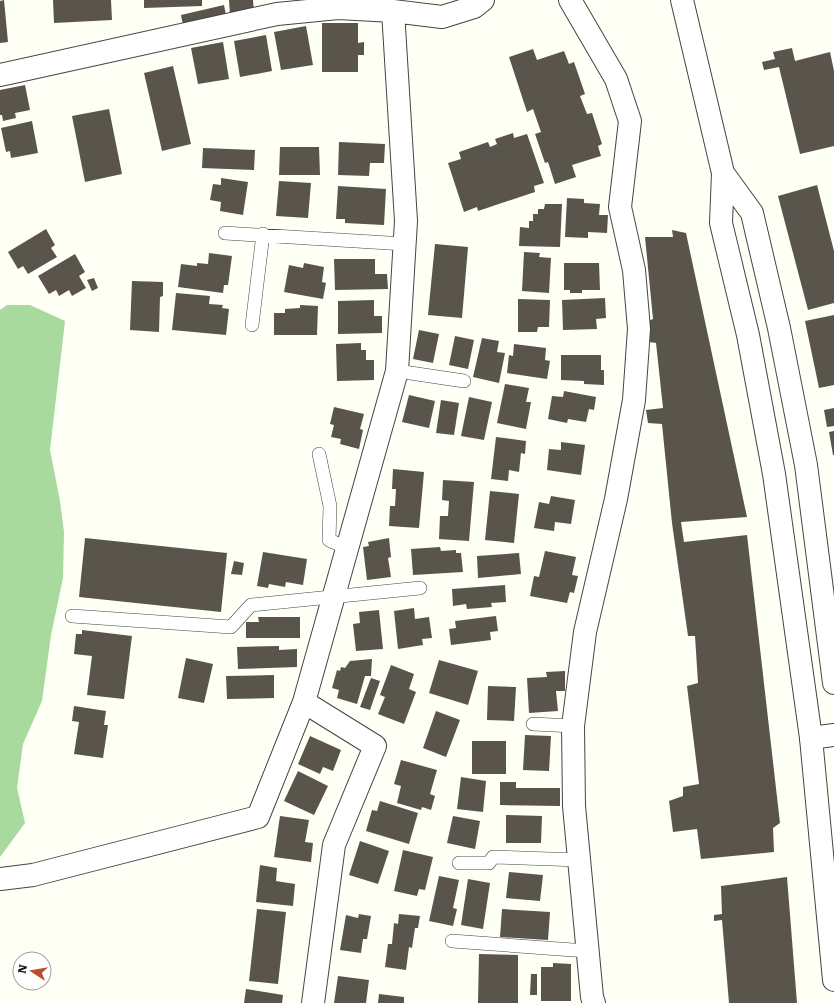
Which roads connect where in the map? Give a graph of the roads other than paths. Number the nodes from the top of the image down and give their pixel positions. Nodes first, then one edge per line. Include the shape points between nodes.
1 (483, 0) edge
2 (570, 0) edge
3 (682, 0) edge
4 (393, 6) edge
5 (276, 7) edge
6 (0, 76) edge
7 (723, 173) junction
8 (225, 233) dead end
9 (263, 234) junction
10 (405, 244) junction
11 (252, 325) dead end
12 (397, 372) junction
13 (464, 381) dead end
14 (319, 454) dead end
15 (347, 548) junction
16 (420, 588) dead end
17 (333, 596) junction
18 (72, 616) dead end
19 (834, 683) edge
20 (304, 702) junction
21 (533, 724) dead end
22 (573, 726) junction
23 (834, 735) edge
24 (811, 738) junction
25 (579, 860) junction
26 (459, 864) dead end
27 (0, 879) edge
28 (452, 941) dead end
29 (587, 951) junction
30 (834, 980) edge
31 (313, 1003) edge
32 (594, 1003) edge

1 - 4 street via 474,7 442,17
2 - 22 street via 616,79 630,121 620,207 634,270 639,329 634,400 616,499 586,632
3 - 7 street
4 - 5 street
4 - 10 street via 406,221
5 - 6 street
7 - 19 street via 752,213 779,328 806,465
7 - 24 street via 721,223 748,335 774,474
8 - 9 lane
9 - 10 lane
9 - 11 lane
10 - 12 street
12 - 13 lane
12 - 15 street
14 - 15 lane via 330,506 329,540
15 - 17 street
16 - 17 lane
17 - 18 lane via 251,604 231,626
17 - 20 street
20 - 27 street via 258,817 33,875
20 - 31 street via 376,746 334,846
21 - 22 lane
22 - 25 street via 574,806
23 - 24 street
24 - 30 street
25 - 26 lane via 493,857 490,863
25 - 29 street
28 - 29 lane
29 - 32 street

